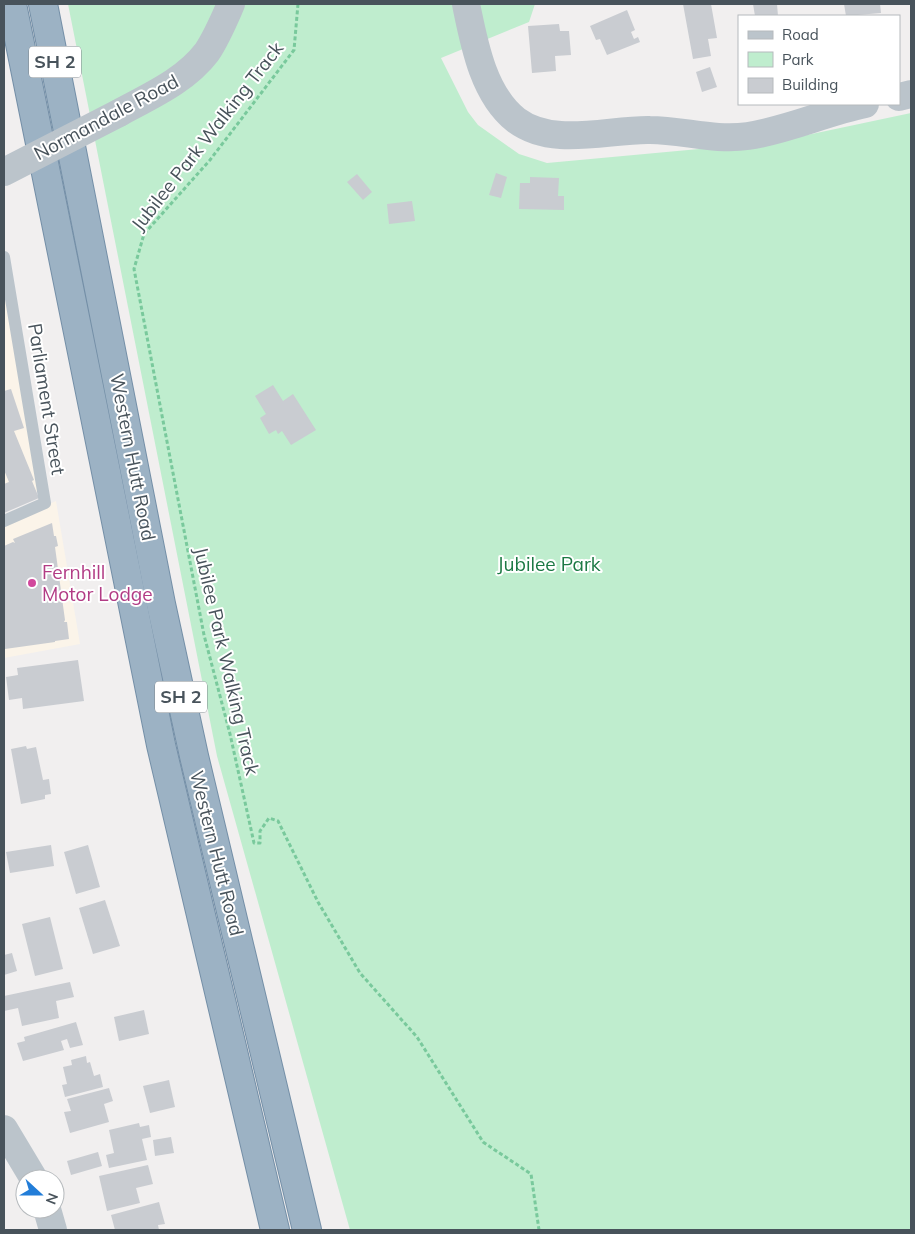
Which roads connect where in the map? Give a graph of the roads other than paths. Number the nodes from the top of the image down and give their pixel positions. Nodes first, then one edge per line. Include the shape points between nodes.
1 (12, 4) edge
2 (43, 4) edge
3 (231, 4) edge
4 (466, 4) edge
5 (861, 105) edge
6 (4, 172) edge
7 (4, 257) edge
8 (4, 521) edge
9 (4, 1129) edge
10 (28, 1169) edge
11 (275, 1230) edge
12 (307, 1230) edge

1 - 11 highway, Western Hutt Road / SH 2 via 161,745
2 - 12 highway, Western Hutt Road / SH 2 via 165,623
3 - 6 street, Normandale Road, bridge via 217,35 195,66 159,92
4 - 5 street via 475,43 495,97 518,121 545,132 569,135 650,130 734,138
7 - 8 lane, Parliament Street via 45,503
9 - 10 street

